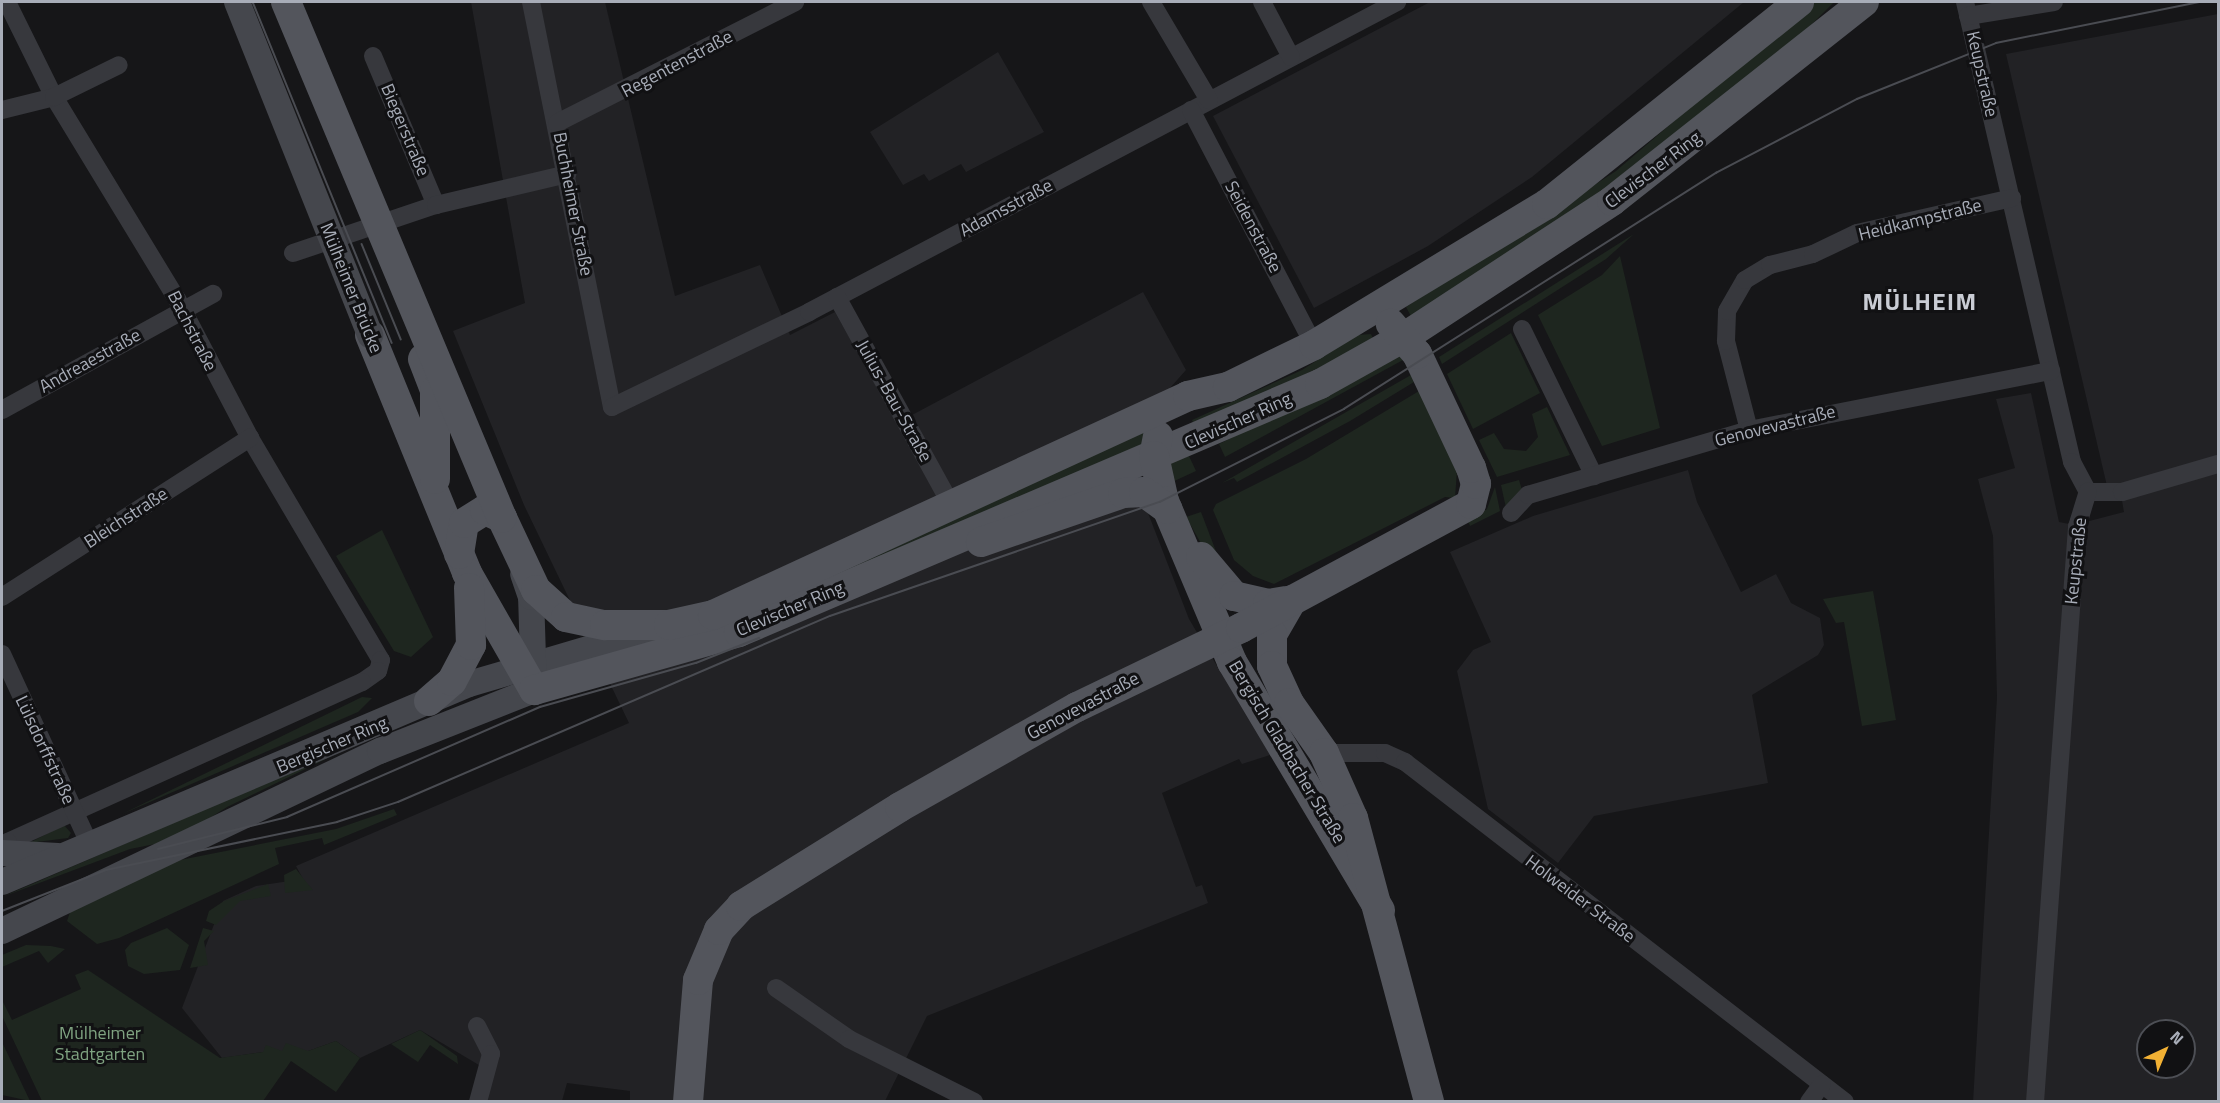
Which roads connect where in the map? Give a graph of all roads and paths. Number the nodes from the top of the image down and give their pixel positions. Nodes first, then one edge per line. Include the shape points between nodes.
1 (7, 2) edge
2 (237, 2) edge
3 (274, 2) edge
4 (286, 2) edge
5 (531, 2) edge
6 (795, 2) edge
7 (1150, 2) edge
8 (1262, 2) edge
9 (1396, 2) edge
10 (1799, 2) edge
11 (1864, 2) edge
12 (2054, 2) edge
13 (1966, 9) edge
14 (373, 56) dead end
15 (1292, 57) junction
16 (118, 65) dead end
17 (54, 97) junction
18 (1209, 100) junction
19 (2, 110) edge
20 (1191, 110) junction
21 (557, 123) junction
22 (567, 174) junction
23 (2012, 198) junction
24 (436, 205) junction
25 (293, 253) dead end
26 (213, 294) dead end
27 (837, 297) junction
28 (179, 311) junction
29 (1356, 320) junction
30 (1522, 329) dead end
31 (370, 335) joint
32 (1406, 336) junction
33 (1314, 345) junction
34 (2051, 371) junction
35 (1228, 387) junction
36 (612, 407) joint
37 (2, 410) edge
38 (1749, 430) junction
39 (250, 438) junction
40 (1154, 456) junction
41 (2218, 464) edge
42 (1594, 476) junction
43 (435, 491) junction
44 (2088, 492) junction
45 (951, 504) junction
46 (1167, 509) junction
47 (1510, 513) dead end
48 (502, 518) junction
49 (1182, 534) junction
50 (463, 564) junction
51 (860, 578) junction
52 (2, 597) edge
53 (1292, 600) junction
54 (669, 625) junction
55 (1221, 638) junction
56 (2, 654) edge
57 (528, 673) junction
58 (429, 701) junction
59 (1289, 703) junction
60 (1324, 753) junction
61 (74, 811) junction
62 (90, 845) junction
63 (4, 853) edge
64 (64, 856) junction
65 (2, 882) edge
66 (1380, 910) junction
67 (2, 931) edge
68 (776, 988) dead end
69 (477, 1026) dead end
70 (1822, 1084) junction
71 (478, 1101) edge
72 (688, 1101) edge
73 (974, 1101) edge
74 (1429, 1101) edge
75 (1809, 1101) edge
76 (1845, 1101) edge
77 (2035, 1101) edge

1 - 17 street, Bachstraße
2 - 31 main road, Mülheimer Brücke, bridge
3 - 43 main road via 435,390
4 - 48 main road, bridge
5 - 21 street, Buchheimer Straße
6 - 21 street, Regentenstraße
7 - 18 street
8 - 15 street
9 - 15 street, Adamsstraße
10 - 29 main road, Clevischer Ring via 1547,204
11 - 32 main road, Clevischer Ring via 1631,188
12 - 13 street
13 - 23 street, Keupstraße
14 - 24 street, Biegerstraße
15 - 18 street, Adamsstraße
16 - 17 street
17 - 19 street
17 - 28 street, Bachstraße
18 - 20 street, Adamsstraße
20 - 27 street, Adamsstraße
20 - 33 street, Seidenstraße
21 - 22 street, Buchheimer Straße
22 - 24 street
22 - 36 street, Buchheimer Straße
23 - 34 street, Keupstraße
23 - 38 street, Heidkampstraße via 1857,233 1813,254 1770,265 1745,280 1727,311 1726,341
24 - 25 street
26 - 28 street
27 - 36 street, Adamsstraße
27 - 45 street, Julius-Bau-Straße
28 - 37 street, Andreaestraße
28 - 39 street, Bachstraße
29 - 32 main road via 1383,320
29 - 33 main road, Clevischer Ring
30 - 42 street
31 - 43 main road, Mülheimer Brücke
32 - 40 main road, Clevischer Ring via 1320,384
32 - 53 main road, Genovevastraße via 1471,468 1475,495 1465,511
33 - 35 main road, Clevischer Ring
34 - 38 street, Genovevastraße
34 - 44 street, Keupstraße via 2072,462
35 - 40 main road via 1166,425
35 - 45 main road, Clevischer Ring via 1188,396
38 - 42 street, Genovevastraße
39 - 52 street, Bleichstraße
39 - 61 street, Bachstraße via 381,660 378,671 362,682
40 - 46 main road, Bergisch Gladbacher Straße
40 - 51 main road, Clevischer Ring
41 - 44 street via 2121,492
42 - 47 street, Genovevastraße via 1528,495
43 - 50 main road, Mülheimer Brücke
44 - 77 street, Keupstraße via 2078,527
45 - 54 main road, Clevischer Ring via 741,603
46 - 49 main road, Bergisch Gladbacher Straße
46 - 51 main road via 1144,492 1124,493 1022,530
48 - 50 main road via 485,510 472,514 464,523
48 - 54 main road, Clevischer Ring via 536,590 551,607 582,622
48 - 57 main road via 531,597
49 - 53 main road via 1234,596 1268,604
49 - 55 main road, Bergisch Gladbacher Straße
50 - 57 main road
50 - 58 main road via 471,645 452,681
51 - 57 main road, Clevischer Ring via 720,638
53 - 55 main road, Genovevastraße
53 - 59 main road, Bergisch Gladbacher Straße via 1277,621 1270,647 1272,666
54 - 57 main road, Bergischer Ring
55 - 59 main road
55 - 66 main road, Bergisch Gladbacher Straße via 1266,724 1320,802
55 - 72 main road, Genovevastraße via 1092,699 900,807 758,894 719,930 696,986
56 - 61 street, Lülsdorffstraße
57 - 58 main road, Bergischer Ring
57 - 67 main road, Bergischer Ring via 380,751
58 - 62 main road, Bergischer Ring
59 - 60 main road, Bergisch Gladbacher Straße
60 - 66 main road, Bergisch Gladbacher Straße via 1353,818
60 - 70 street, Holweider Straße via 1385,753 1405,762
61 - 62 street, Lülsdorffstraße
61 - 63 street via 8,842
62 - 64 main road, Bergischer Ring
63 - 64 main road
64 - 65 main road, Bergischer Ring
66 - 74 main road, Bergisch Gladbacher Straße
68 - 73 street via 849,1039
69 - 71 street via 491,1054
70 - 75 street
70 - 76 street, Holweider Straße

